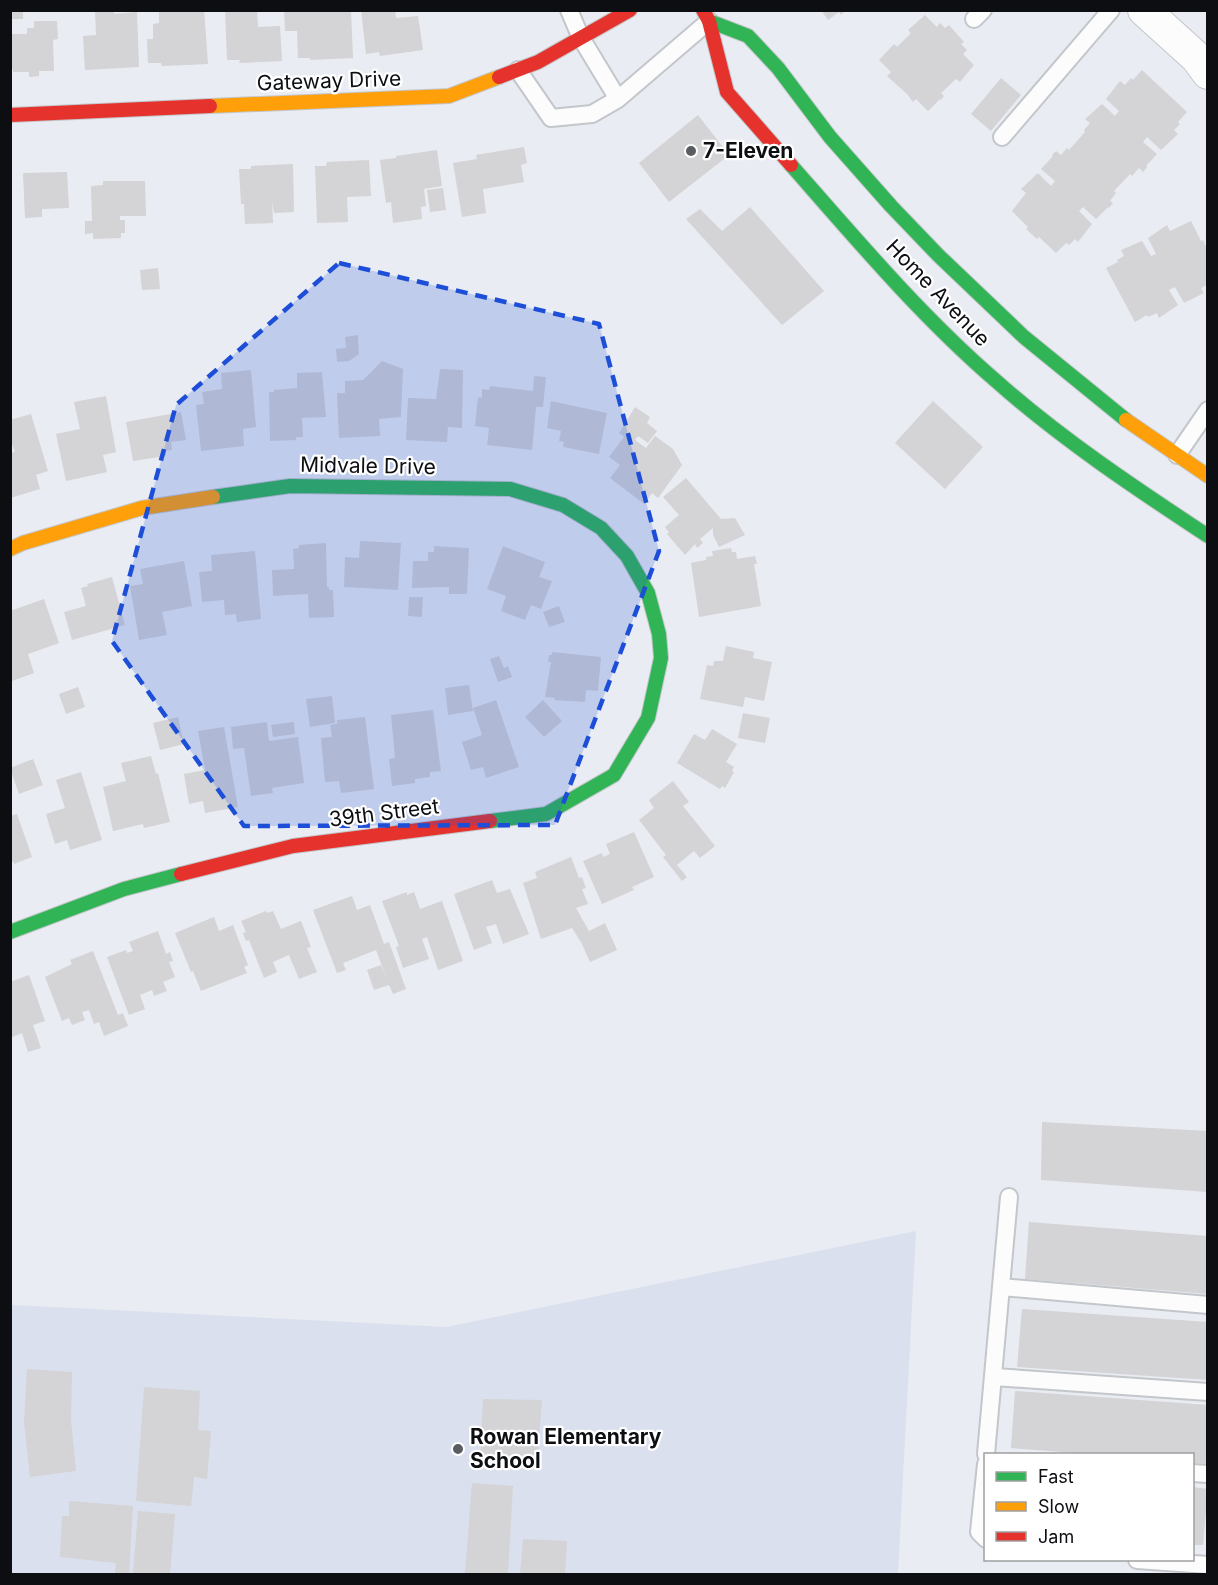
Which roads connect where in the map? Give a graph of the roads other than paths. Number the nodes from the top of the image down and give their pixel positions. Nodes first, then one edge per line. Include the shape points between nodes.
1 (568, 10) edge
2 (630, 10) edge
3 (1111, 10) edge
4 (1144, 10) edge
5 (706, 16) edge
6 (581, 38) junction
7 (518, 70) junction
8 (1208, 73) edge
9 (618, 99) junction
10 (10, 115) edge
11 (1002, 137) dead end
12 (1205, 413) edge
13 (1177, 455) junction
14 (1208, 476) edge
15 (1208, 536) edge
16 (10, 549) edge
17 (659, 634) joint
18 (10, 932) edge
19 (1009, 1197) dead end
20 (1001, 1287) junction
21 (1208, 1305) edge
22 (995, 1377) junction
23 (1208, 1392) edge
24 (987, 1453) edge
25 (984, 1483) edge
26 (984, 1537) edge
27 (1151, 1561) edge
28 (1208, 1565) edge

1 - 6 lane
2 - 6 street, Gateway Drive
3 - 11 lane
4 - 8 street
5 - 9 lane
5 - 13 street, Home Avenue via 748,36 891,206 1024,337 1116,412
5 - 15 street, Home Avenue via 727,93 893,281 1011,394 1130,484
6 - 7 street, Gateway Drive
6 - 9 lane
7 - 9 lane via 551,118 592,114
7 - 10 street, Gateway Drive via 449,96
12 - 13 lane
13 - 14 street, Home Avenue
16 - 17 street, Midvale Drive via 142,508 290,486 510,489 563,505 601,528 627,556 648,593
17 - 18 street, 39th Street via 661,658 648,718 615,775 546,814 293,846 124,890
19 - 20 lane
20 - 21 lane
20 - 22 lane
22 - 23 lane
22 - 24 lane
25 - 26 lane via 979,1532
27 - 28 lane

